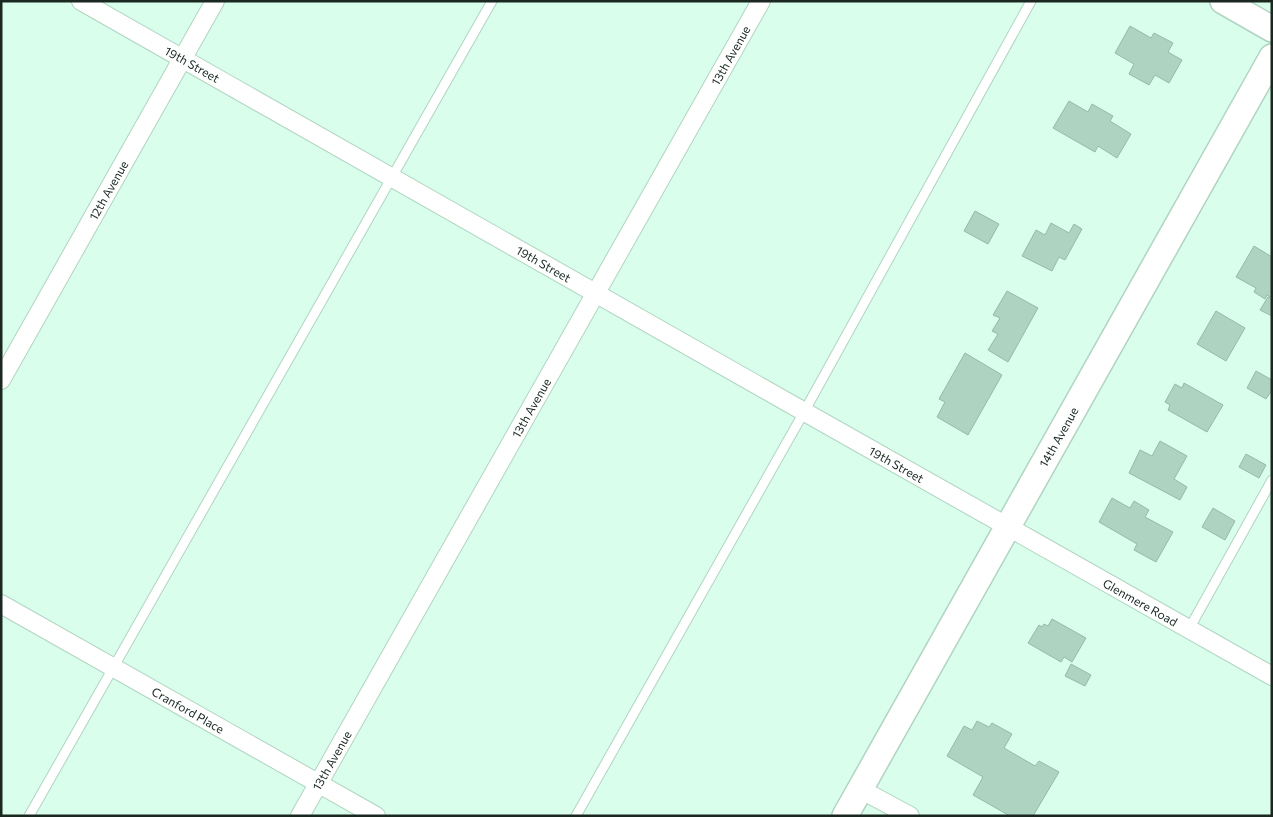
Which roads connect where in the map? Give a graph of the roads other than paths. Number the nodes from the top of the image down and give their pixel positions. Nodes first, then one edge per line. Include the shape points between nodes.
1 (81, 1) edge
2 (215, 1) edge
3 (492, 1) edge
4 (761, 1) edge
5 (1031, 1) edge
6 (1223, 1) edge
7 (1272, 29) edge
8 (1272, 57) edge
9 (183, 59) junction
10 (392, 177) junction
11 (595, 292) junction
12 (1, 380) edge
13 (804, 412) junction
14 (1272, 480) edge
15 (1007, 528) junction
16 (1, 604) edge
17 (1189, 629) junction
18 (113, 667) junction
19 (1272, 676) edge
20 (319, 783) junction
21 (860, 789) junction
22 (29, 816) edge
23 (300, 816) edge
24 (376, 816) edge
25 (576, 816) edge
26 (845, 816) edge
27 (910, 816) edge

1 - 9 street, 19th Street
2 - 9 street, 12th Avenue
3 - 10 lane
4 - 11 street, 13th Avenue
5 - 13 lane
6 - 7 street
8 - 15 street, 14th Avenue
9 - 10 street, 19th Street
9 - 12 street, 12th Avenue
10 - 11 street, 19th Street
10 - 18 lane
11 - 13 street, 19th Street
11 - 20 street, 13th Avenue
13 - 15 street, 19th Street
13 - 25 lane
14 - 17 lane
15 - 17 street, Glenmere Road
15 - 21 street, 14th Avenue
16 - 18 street, Cranford Place
17 - 19 street, Glenmere Road
18 - 20 street, Cranford Place
18 - 22 lane
20 - 23 street, 13th Avenue
20 - 24 street, Cranford Place
21 - 26 street, 14th Avenue
21 - 27 street

